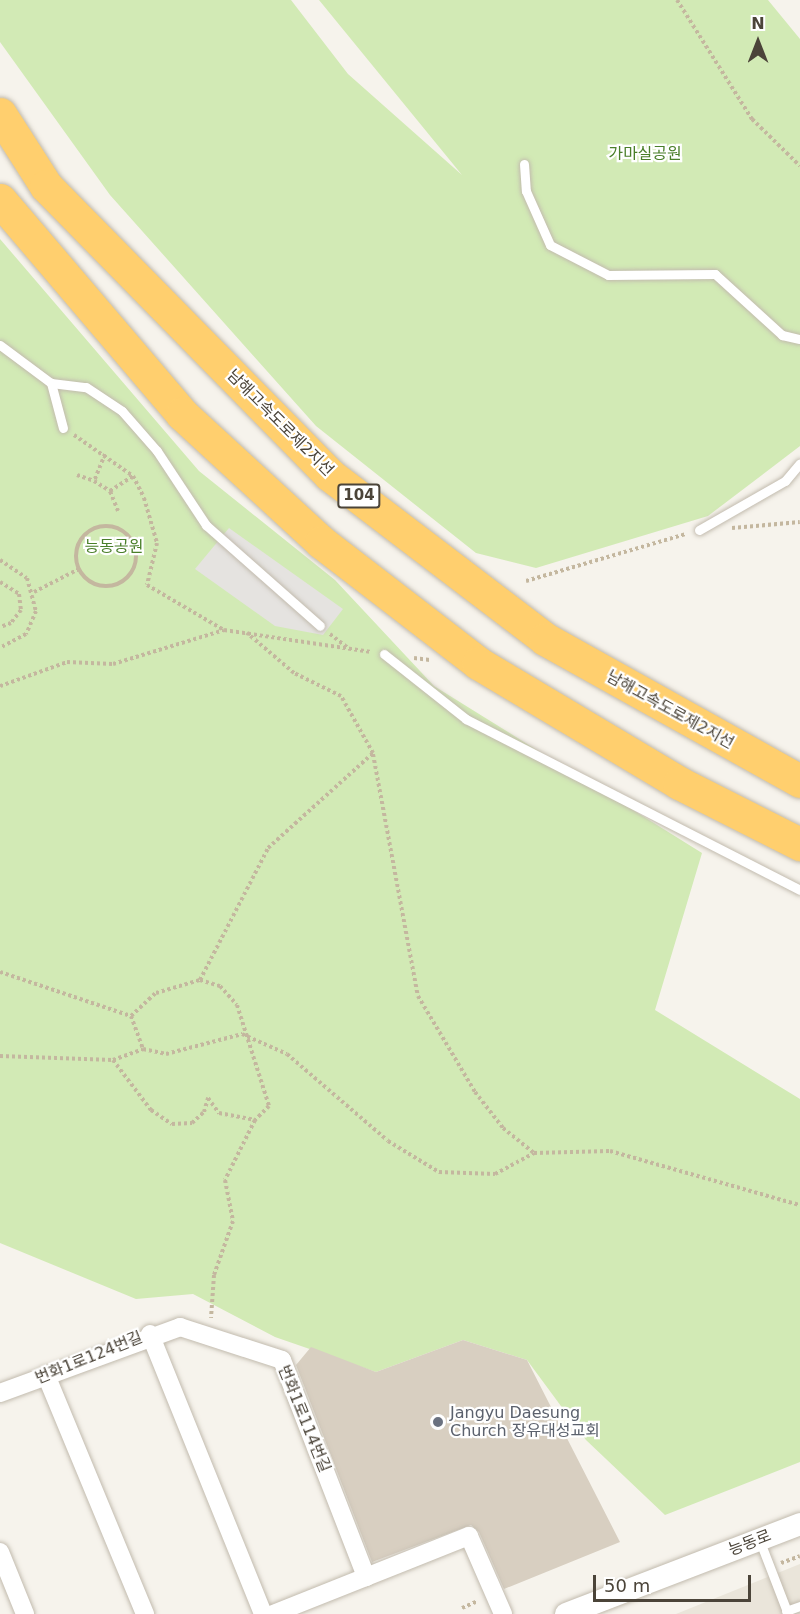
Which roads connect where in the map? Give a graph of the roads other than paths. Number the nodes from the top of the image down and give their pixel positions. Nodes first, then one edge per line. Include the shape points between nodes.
1 (0, 114) edge
2 (524, 164) dead end
3 (0, 200) edge
4 (800, 339) edge
5 (0, 345) edge
6 (51, 383) junction
7 (63, 428) road end
8 (800, 463) edge
9 (699, 530) road end
10 (320, 626) road end
11 (384, 654) road end
12 (800, 781) edge
13 (800, 844) edge
14 (800, 890) edge
15 (180, 1327) joint
16 (150, 1334) junction
17 (46, 1375) junction
18 (0, 1393) edge
19 (800, 1524) edge
20 (759, 1539) junction
21 (0, 1552) edge
22 (366, 1577) junction
23 (800, 1606) edge
24 (787, 1612) edge
25 (25, 1614) edge
26 (145, 1614) edge
27 (263, 1614) edge
28 (273, 1614) edge
29 (503, 1614) edge
30 (566, 1614) edge

1 - 12 highway, 남해고속도로제2지선 / 104 via 46,186 330,475 545,639
2 - 4 lane via 526,191 550,245 608,275 715,274 782,335
3 - 13 highway via 182,414 321,542 478,663 679,783
5 - 6 lane
6 - 7 lane
6 - 10 lane via 86,387 122,411 158,451 206,525
8 - 9 lane via 785,481
11 - 14 lane via 466,719
15 - 16 street, 번화1로124번길
15 - 22 street, 번화1로114번길 via 213,1333 282,1360
16 - 17 street, 번화1로124번길
16 - 27 street
17 - 18 street, 번화1로124번길
17 - 26 street
19 - 20 street, 능동로
20 - 24 lane
20 - 30 street, 능동로
21 - 25 street
22 - 28 street
22 - 29 street via 469,1536
23 - 24 lane

